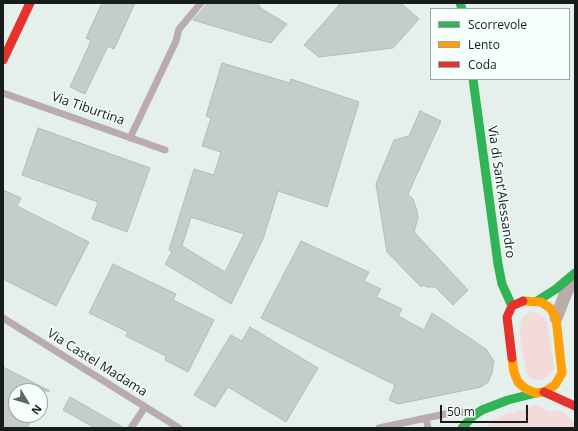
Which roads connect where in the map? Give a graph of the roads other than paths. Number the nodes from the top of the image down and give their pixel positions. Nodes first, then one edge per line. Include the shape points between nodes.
1 (30, 3) edge
2 (201, 3) edge
3 (3, 60) edge
4 (472, 80) edge
5 (3, 93) edge
6 (130, 138) junction
7 (165, 150) dead end
8 (575, 275) edge
9 (537, 301) junction
10 (512, 306) junction
11 (3, 318) edge
12 (556, 318) junction
13 (514, 372) junction
14 (562, 372) junction
15 (508, 381) dead end
16 (567, 385) dead end
17 (540, 393) junction
18 (497, 394) dead end
19 (575, 406) edge
20 (145, 407) junction
21 (482, 410) junction
22 (473, 416) junction
23 (426, 418) junction
24 (131, 428) edge
25 (179, 428) edge
26 (379, 428) edge
27 (428, 428) edge
28 (462, 428) edge

1 - 3 street
2 - 6 lane via 177,35
4 - 10 street, Via di Sant'Alessandro via 498,264 502,284
5 - 6 lane, Via Tiburtina
6 - 7 lane, Via Tiburtina
8 - 9 street
8 - 12 street
9 - 10 street via 523,301
9 - 12 street via 550,308
10 - 13 street via 506,317
11 - 20 lane, Via Castel Madama
12 - 14 street
13 - 15 street
13 - 17 street via 522,386
14 - 16 street
14 - 17 street via 555,385
17 - 19 street
17 - 21 street via 508,400
18 - 21 street
20 - 24 lane
20 - 25 lane, Via Castel Madama
21 - 22 street
22 - 23 lane via 455,412
22 - 28 street
23 - 26 lane
23 - 27 lane

